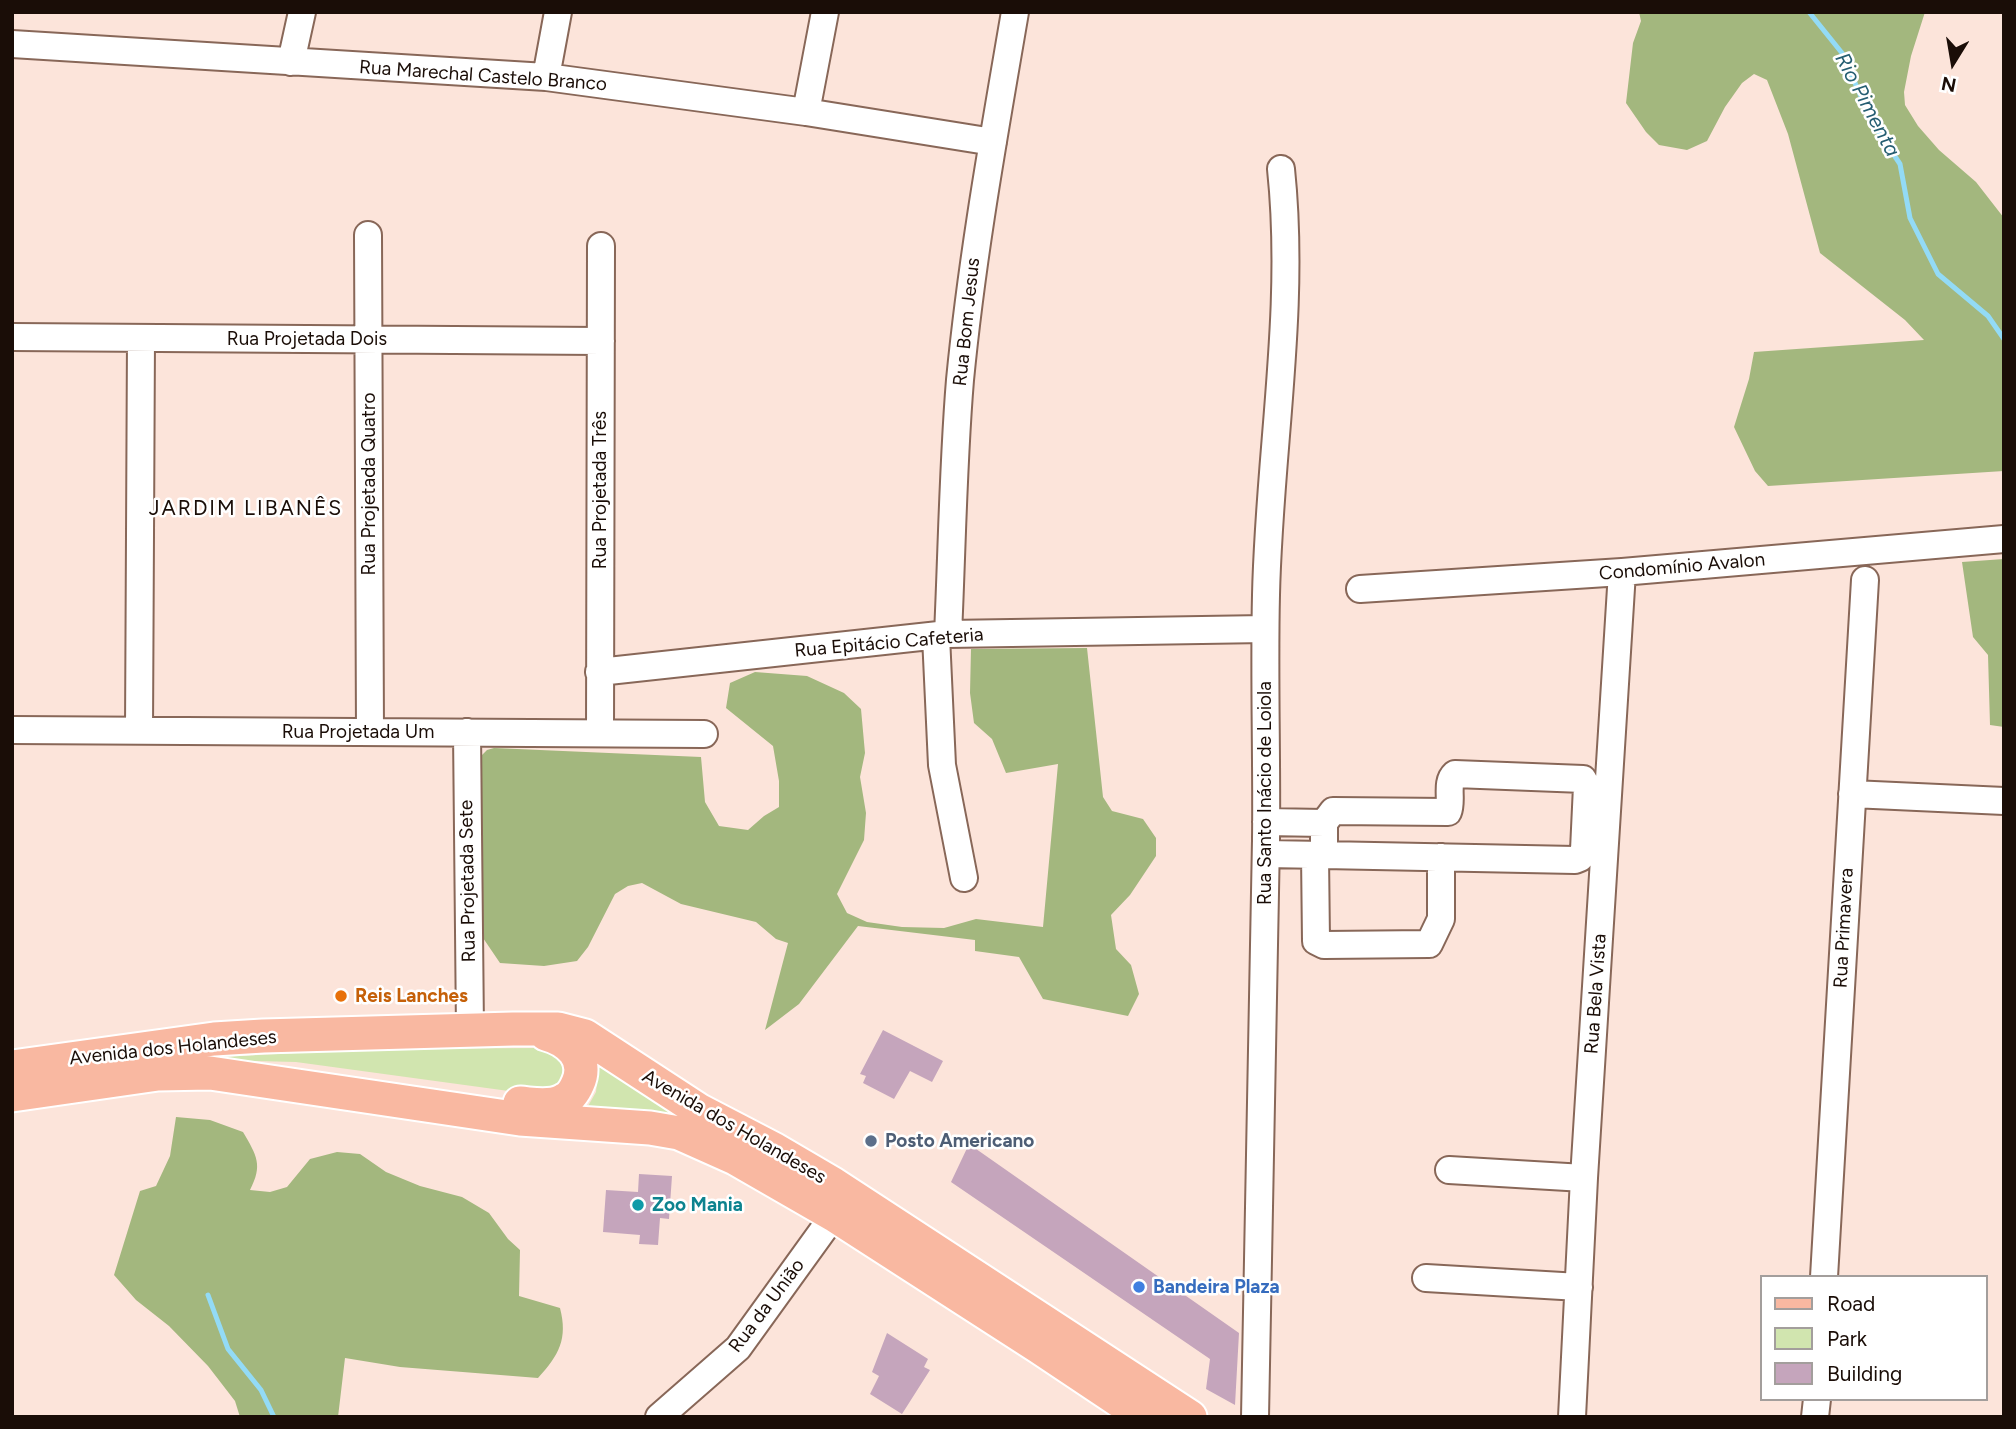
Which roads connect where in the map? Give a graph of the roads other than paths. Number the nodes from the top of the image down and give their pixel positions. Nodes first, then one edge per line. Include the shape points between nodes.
1 (302, 12) edge
2 (558, 12) edge
3 (825, 12) edge
4 (1015, 12) edge
5 (12, 44) edge
6 (291, 62) junction
7 (546, 77) junction
8 (806, 112) junction
9 (993, 142) junction
10 (1281, 169) dead end
11 (368, 235) dead end
12 (601, 246) dead end
13 (12, 337) edge
14 (141, 338) junction
15 (369, 339) junction
16 (601, 341) junction
17 (2004, 539) edge
18 (1622, 572) junction
19 (1865, 580) dead end
20 (1360, 589) dead end
21 (1265, 629) junction
22 (942, 635) junction
23 (599, 672) junction
24 (12, 730) edge
25 (139, 730) junction
26 (370, 732) junction
27 (467, 732) junction
28 (600, 733) junction
29 (704, 734) dead end
30 (1858, 794) junction
31 (2004, 801) edge
32 (1266, 822) junction
33 (1324, 823) junction
34 (1266, 854) junction
35 (1320, 855) junction
36 (1441, 857) junction
37 (964, 878) dead end
38 (513, 1029) junction
39 (470, 1030) junction
40 (12, 1067) edge
41 (232, 1075) junction
42 (12, 1095) edge
43 (1449, 1171) dead end
44 (1584, 1178) junction
45 (834, 1215) junction
46 (1824, 1275) edge
47 (1426, 1278) dead end
48 (1578, 1287) junction
49 (659, 1417) edge
50 (1144, 1417) edge
51 (1190, 1417) edge
52 (1255, 1417) edge
53 (1572, 1417) edge

1 - 6 street
2 - 7 street
3 - 8 street
4 - 9 street, Rua Bom Jesus
5 - 6 street, Rua Marechal Castelo Branco
6 - 7 street, Rua Marechal Castelo Branco
7 - 8 street, Rua Marechal Castelo Branco
8 - 9 street, Rua Marechal Castelo Branco
9 - 22 street, Rua Bom Jesus via 978,224 960,382
10 - 21 street, Rua Santo Inácio de Loiola via 1286,235 1284,312 1267,533
11 - 15 street, Rua Projetada Quatro
12 - 16 street, Rua Projetada Três
13 - 14 street, Rua Projetada Dois
14 - 15 street, Rua Projetada Dois
14 - 25 street
15 - 16 street, Rua Projetada Dois
15 - 26 street, Rua Projetada Quatro
16 - 23 street, Rua Projetada Três
17 - 18 street, Condomínio Avalon
18 - 20 street, Condomínio Avalon
18 - 44 street, Rua Bela Vista
19 - 30 street, Rua Primavera
21 - 22 street, Rua Epitácio Cafeteria
21 - 32 street, Rua Santo Inácio de Loiola
22 - 23 street, Rua Epitácio Cafeteria
22 - 37 street, Rua Bom Jesus via 942,765
23 - 28 street, Rua Projetada Três
24 - 25 street, Rua Projetada Um
25 - 26 street, Rua Projetada Um
26 - 27 street, Rua Projetada Um
27 - 28 street, Rua Projetada Um
27 - 39 street, Rua Projetada Sete
28 - 29 street, Rua Projetada Um
30 - 31 street
30 - 46 street, Rua Primavera
32 - 33 street
32 - 34 street, Rua Santo Inácio de Loiola
33 - 35 street
33 - 36 street via 1333,811 1448,812 1450,781 1455,774 1583,779 1587,786 1580,858
34 - 35 street
34 - 52 street, Rua Santo Inácio de Loiola
35 - 36 street
35 - 36 street via 1316,941 1324,945 1429,944 1441,919
38 - 39 main road, Avenida dos Holandeses
38 - 41 main road via 555,1037 574,1050 580,1078 565,1100 537,1105
38 - 51 main road, Avenida dos Holandeses via 558,1029 590,1039 700,1111 833,1184
39 - 40 main road, Avenida dos Holandeses via 214,1039
41 - 42 main road, Avenida dos Holandeses via 158,1074
41 - 45 main road, Avenida dos Holandeses via 520,1119 672,1131 734,1158
43 - 44 street
44 - 48 street, Rua Bela Vista
45 - 49 street, Rua da União via 738,1348
45 - 50 main road, Avenida dos Holandeses
47 - 48 street
48 - 53 street, Rua Bela Vista

